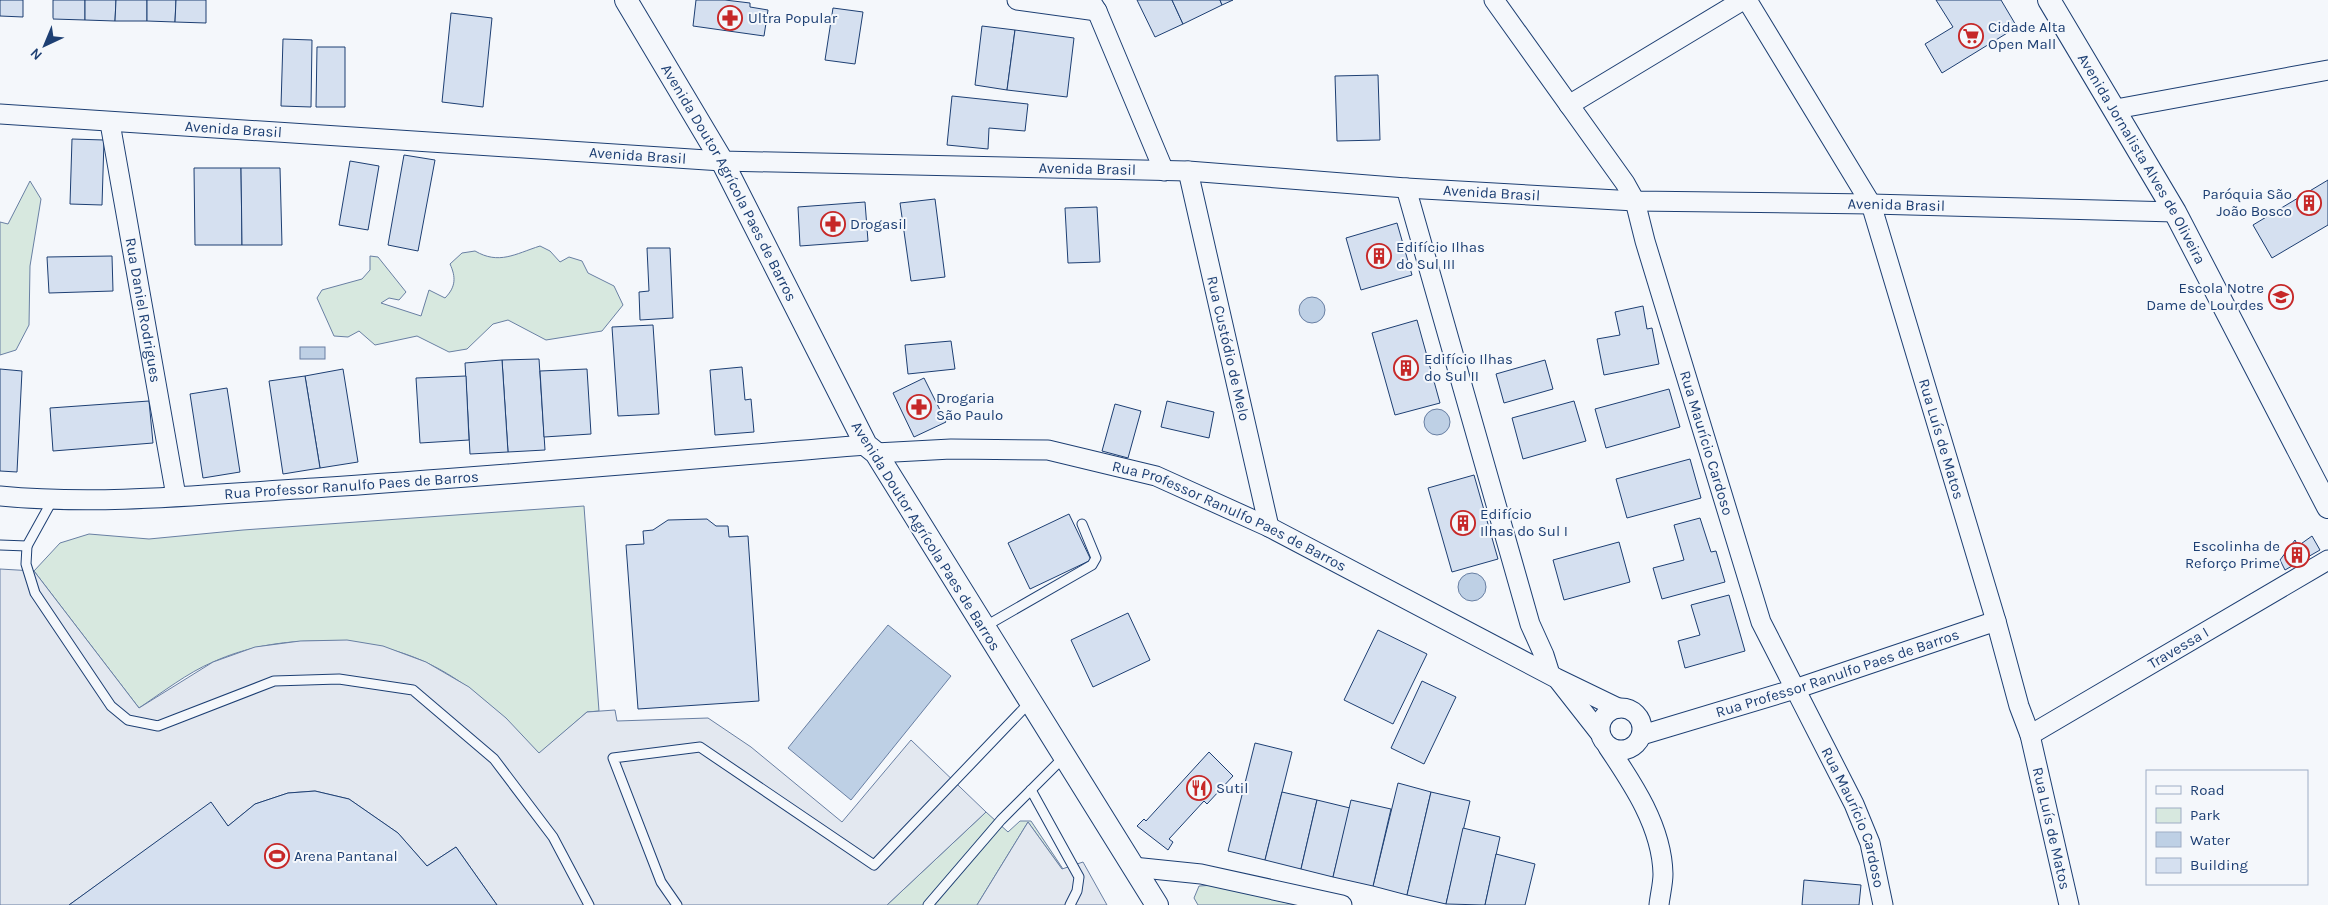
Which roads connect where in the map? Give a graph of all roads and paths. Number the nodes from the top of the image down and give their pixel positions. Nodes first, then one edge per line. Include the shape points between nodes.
1 (626, 0) edge
2 (1017, 0) edge
3 (1494, 0) edge
4 (1743, 0) edge
5 (1747, 0) edge
6 (2049, 0) edge
7 (1094, 5) edge
8 (2328, 70) edge
9 (1569, 105) junction
10 (2116, 109) junction
11 (0, 114) edge
12 (110, 123) junction
13 (722, 161) junction
14 (1164, 171) junction
15 (1188, 171) junction
16 (1406, 188) junction
17 (1635, 201) junction
18 (1871, 204) junction
19 (2175, 212) junction
20 (871, 449) junction
21 (0, 496) edge
22 (176, 496) junction
23 (53, 499) junction
24 (2328, 506) edge
25 (1082, 524) dead end
26 (1269, 527) junction
27 (0, 545) edge
28 (27, 546) junction
29 (2328, 560) edge
30 (1996, 621) junction
31 (1530, 624) junction
32 (983, 627) junction
33 (1518, 658) junction
34 (1553, 676) junction
35 (1795, 689) junction
36 (1030, 702) junction
37 (1626, 710) junction
38 (1678, 724) junction
39 (2030, 734) junction
40 (1604, 740) junction
41 (1637, 741) junction
42 (1065, 756) junction
43 (1031, 790) junction
44 (1638, 792) junction
45 (1133, 867) junction
46 (589, 905) edge
47 (677, 905) edge
48 (928, 905) edge
49 (1070, 905) edge
50 (1157, 905) edge
51 (1342, 905) edge
52 (1659, 905) edge
53 (1883, 905) edge
54 (2069, 905) edge

1 - 13 street, Avenida Doutor Agrícola Paes de Barros
2 - 7 street
3 - 9 street, Rua Maurício Cardoso
4 - 9 street
5 - 18 street, Rua Luís de Matos
6 - 10 street, Avenida Jornalista Alves de Oliveira
7 - 14 street
8 - 10 street
9 - 17 street, Rua Maurício Cardoso
10 - 19 street, Avenida Jornalista Alves de Oliveira
11 - 12 street, Avenida Brasil
12 - 13 street, Avenida Brasil
12 - 22 street, Rua Daniel Rodrigues
13 - 14 street, Avenida Brasil
13 - 20 street, Avenida Doutor Agrícola Paes de Barros
14 - 15 street, Avenida Brasil
15 - 16 street, Avenida Brasil
15 - 26 street, Rua Custódio de Melo
16 - 17 street, Avenida Brasil
16 - 31 street
17 - 18 street, Avenida Brasil
17 - 35 street, Rua Maurício Cardoso via 1761,622
18 - 19 street, Avenida Brasil
18 - 30 street, Rua Luís de Matos
19 - 24 street, Avenida Jornalista Alves de Oliveira
20 - 22 street, Rua Professor Ranulfo Paes de Barros
20 - 26 street, Rua Professor Ranulfo Paes de Barros via 1048,450 1156,476
20 - 32 street, Avenida Doutor Agrícola Paes de Barros
21 - 23 street, Rua Professor Ranulfo Paes de Barros
22 - 23 street, Rua Professor Ranulfo Paes de Barros
23 - 28 lane
25 - 32 lane via 1096,558 1092,565
26 - 33 street, Rua Professor Ranulfo Paes de Barros
27 - 28 lane
28 - 46 lane via 26,564 35,592 111,706 128,720 158,726 274,681 339,679 413,690 494,759 553,836
29 - 39 street, Travessa I
30 - 35 street, Rua Professor Ranulfo Paes de Barros
30 - 39 street, Rua Luís de Matos
31 - 33 street
31 - 34 street
32 - 36 street, Avenida Doutor Agrícola Paes de Barros
33 - 34 street, Rua Professor Ranulfo Paes de Barros
34 - 37 street, Rua Professor Ranulfo Paes de Barros
34 - 40 street, Rua Professor Ranulfo Paes de Barros
35 - 38 street, Rua Professor Ranulfo Paes de Barros
35 - 53 street, Rua Maurício Cardoso via 1854,804 1866,835
36 - 42 street, Avenida Doutor Agrícola Paes de Barros
36 - 47 lane via 874,865 700,747 613,758 661,882
37 - 38 street, Rua Professor Ranulfo Paes de Barros
37 - 40 street via 1604,716 1600,724
37 - 41 street via 1640,718
38 - 41 street, Rua Professor Ranulfo Paes de Barros
39 - 54 street, Rua Luís de Matos
40 - 41 street via 1624,751
40 - 44 street
41 - 44 street
42 - 43 lane
42 - 45 street, Avenida Doutor Agrícola Paes de Barros
43 - 48 lane
43 - 49 lane via 1079,877
44 - 52 street via 1659,847 1663,875
45 - 50 street, Avenida Doutor Agrícola Paes de Barros
45 - 51 street via 1201,874

